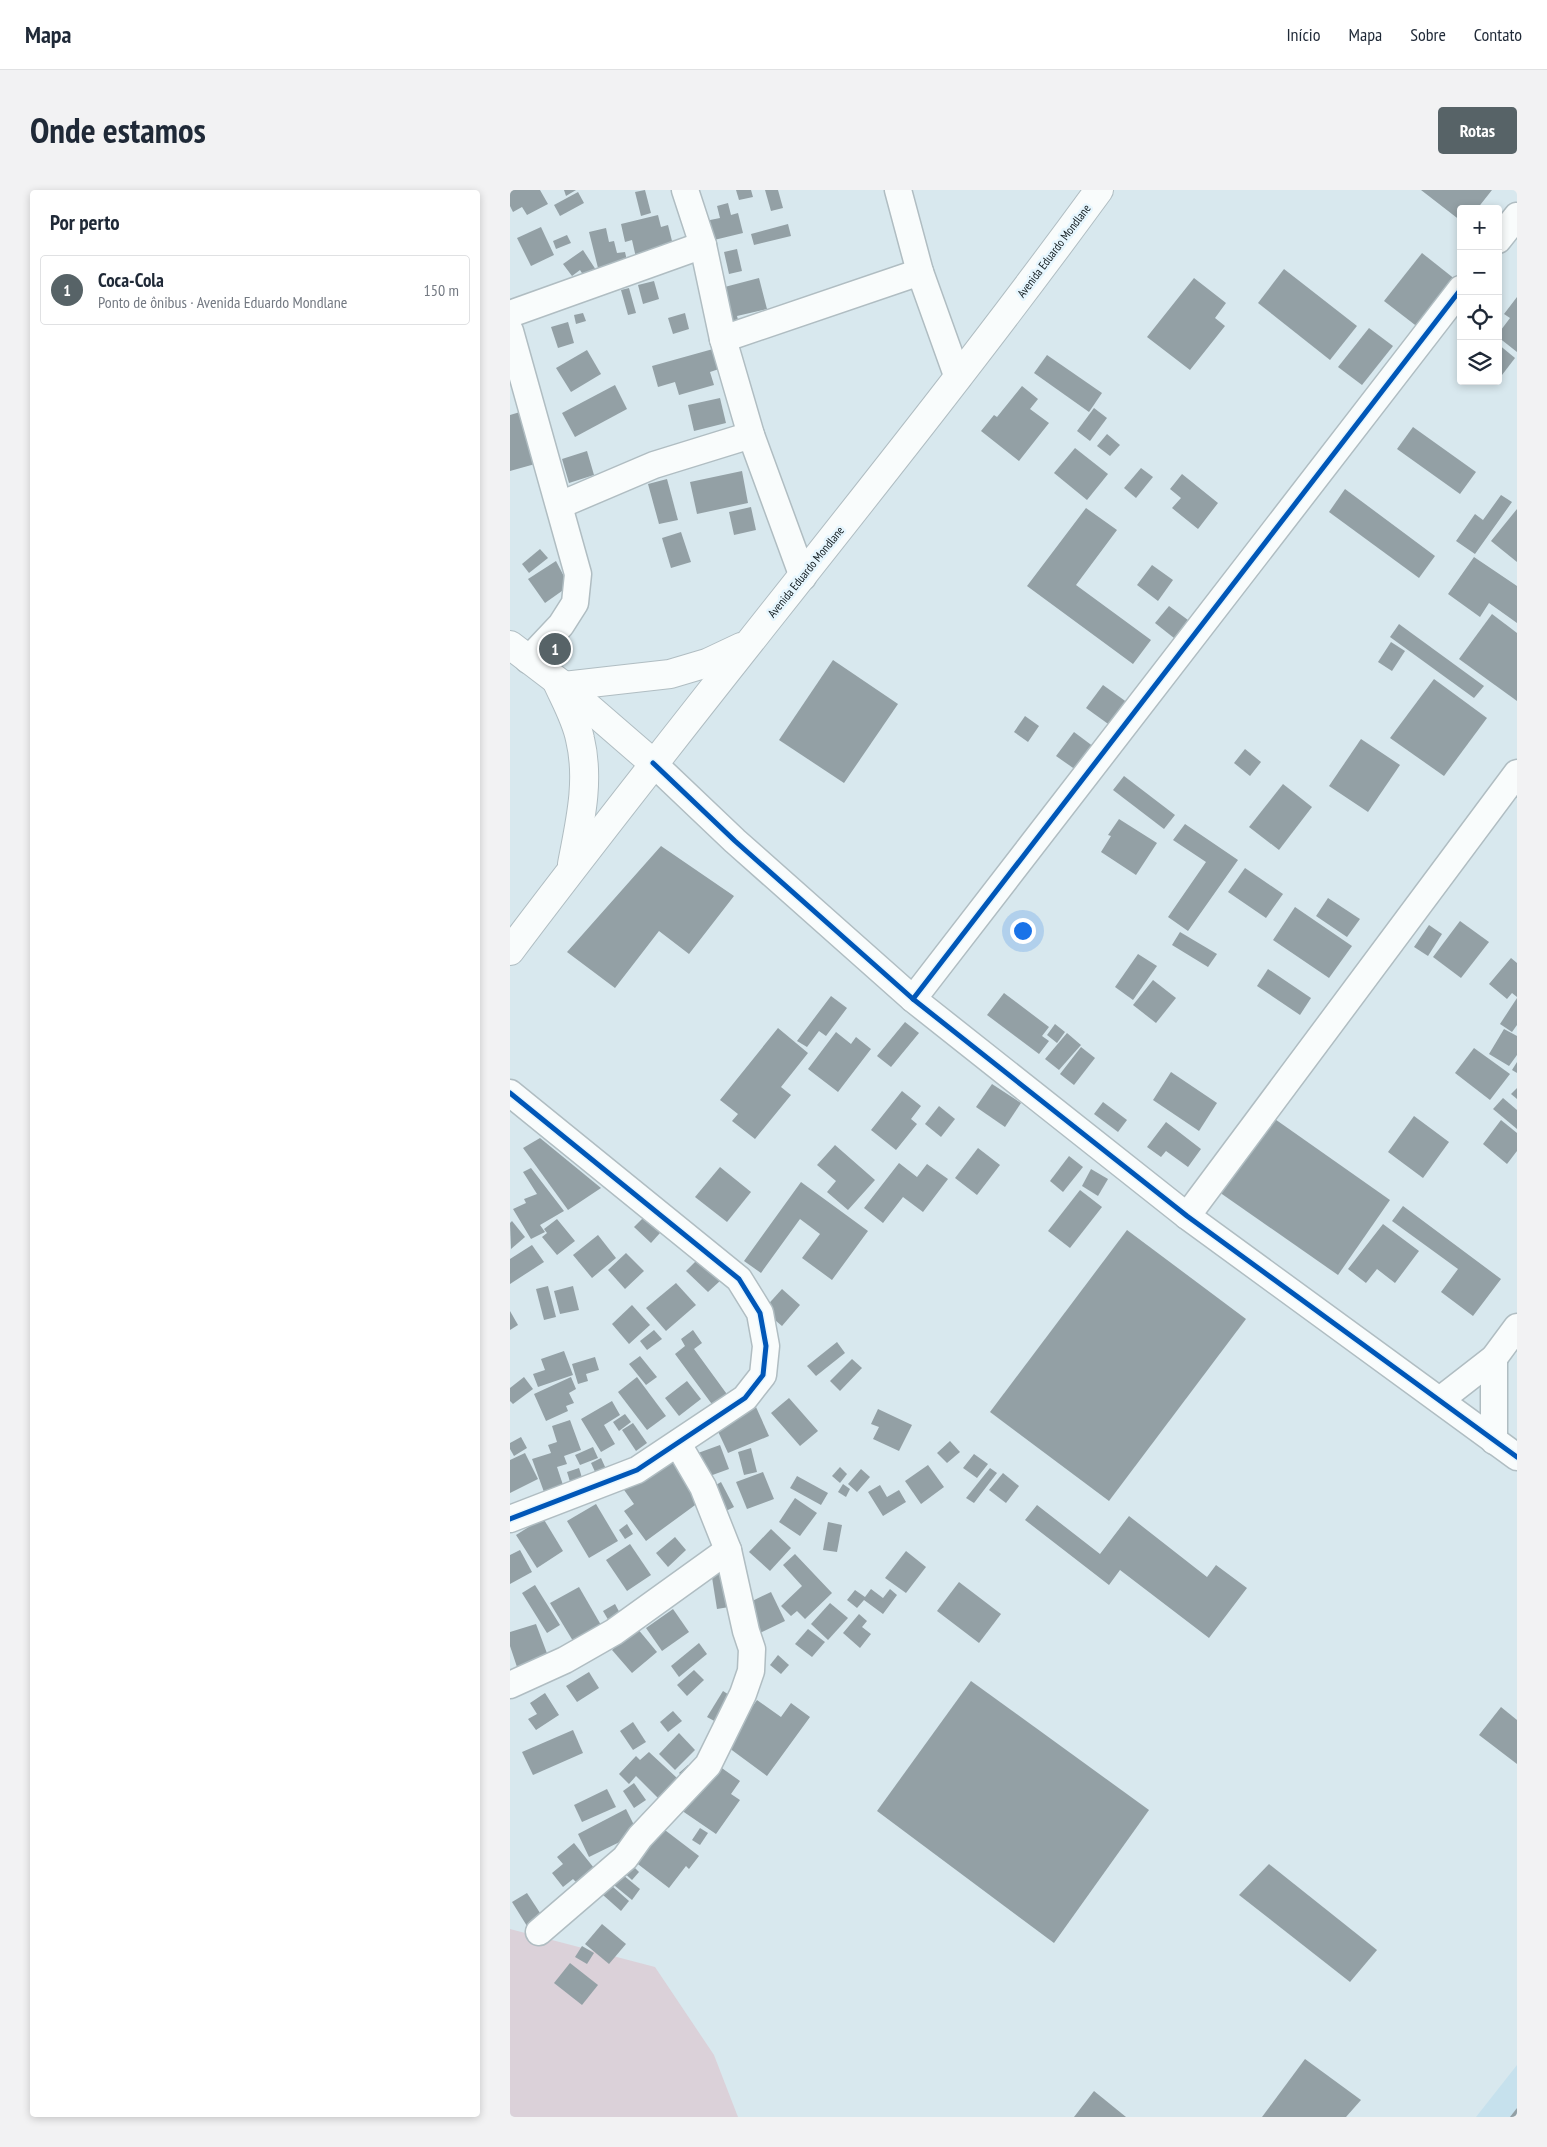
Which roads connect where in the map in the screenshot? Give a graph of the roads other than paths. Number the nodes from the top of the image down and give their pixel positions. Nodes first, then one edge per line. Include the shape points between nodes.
1 (685, 190) edge
2 (898, 190) edge
3 (1099, 190) edge
4 (1517, 216) edge
5 (1502, 235) edge
6 (703, 245) junction
7 (920, 272) junction
8 (1457, 294) edge
9 (510, 314) edge
10 (510, 331) edge
11 (724, 339) junction
12 (958, 378) junction
13 (751, 434) junction
14 (560, 504) junction
15 (803, 578) junction
16 (746, 645) junction
17 (519, 653) edge
18 (560, 684) junction
19 (653, 763) junction
20 (1517, 773) edge
21 (571, 868) junction
22 (510, 951) edge
23 (913, 999) junction
24 (510, 1093) edge
25 (1187, 1216) junction
26 (1517, 1327) edge
27 (1494, 1358) junction
28 (1440, 1400) junction
29 (1494, 1441) junction
30 (678, 1444) junction
31 (1517, 1457) edge
32 (510, 1520) edge
33 (728, 1550) junction
34 (510, 1685) edge
35 (539, 1932) dead end

1 - 6 street
2 - 7 street
3 - 12 main road, Avenida Eduardo Mondlane
4 - 5 street
6 - 9 street
6 - 11 street
7 - 11 street
7 - 12 street
8 - 23 street
10 - 14 street
11 - 13 street
12 - 15 main road, Avenida Eduardo Mondlane
13 - 14 street via 654,465
13 - 15 street
14 - 17 street via 578,574 576,603 561,625
15 - 16 main road, Avenida Eduardo Mondlane
16 - 18 main road via 707,663 670,674
16 - 19 main road, Avenida Eduardo Mondlane
17 - 18 main road
18 - 19 main road
18 - 21 main road via 580,737 586,771
19 - 21 main road, Avenida Eduardo Mondlane
19 - 23 street via 735,841
20 - 25 street
21 - 22 main road, Avenida Eduardo Mondlane
23 - 25 street
24 - 30 street via 739,1279 760,1313 766,1346 763,1375 746,1398
25 - 28 street
26 - 27 street
27 - 28 street
27 - 29 street
28 - 29 street
29 - 31 street
30 - 32 street via 637,1470
30 - 33 street via 703,1486
33 - 34 street via 614,1632 565,1660
33 - 35 street via 752,1649 751,1671 708,1765 645,1831 625,1858

